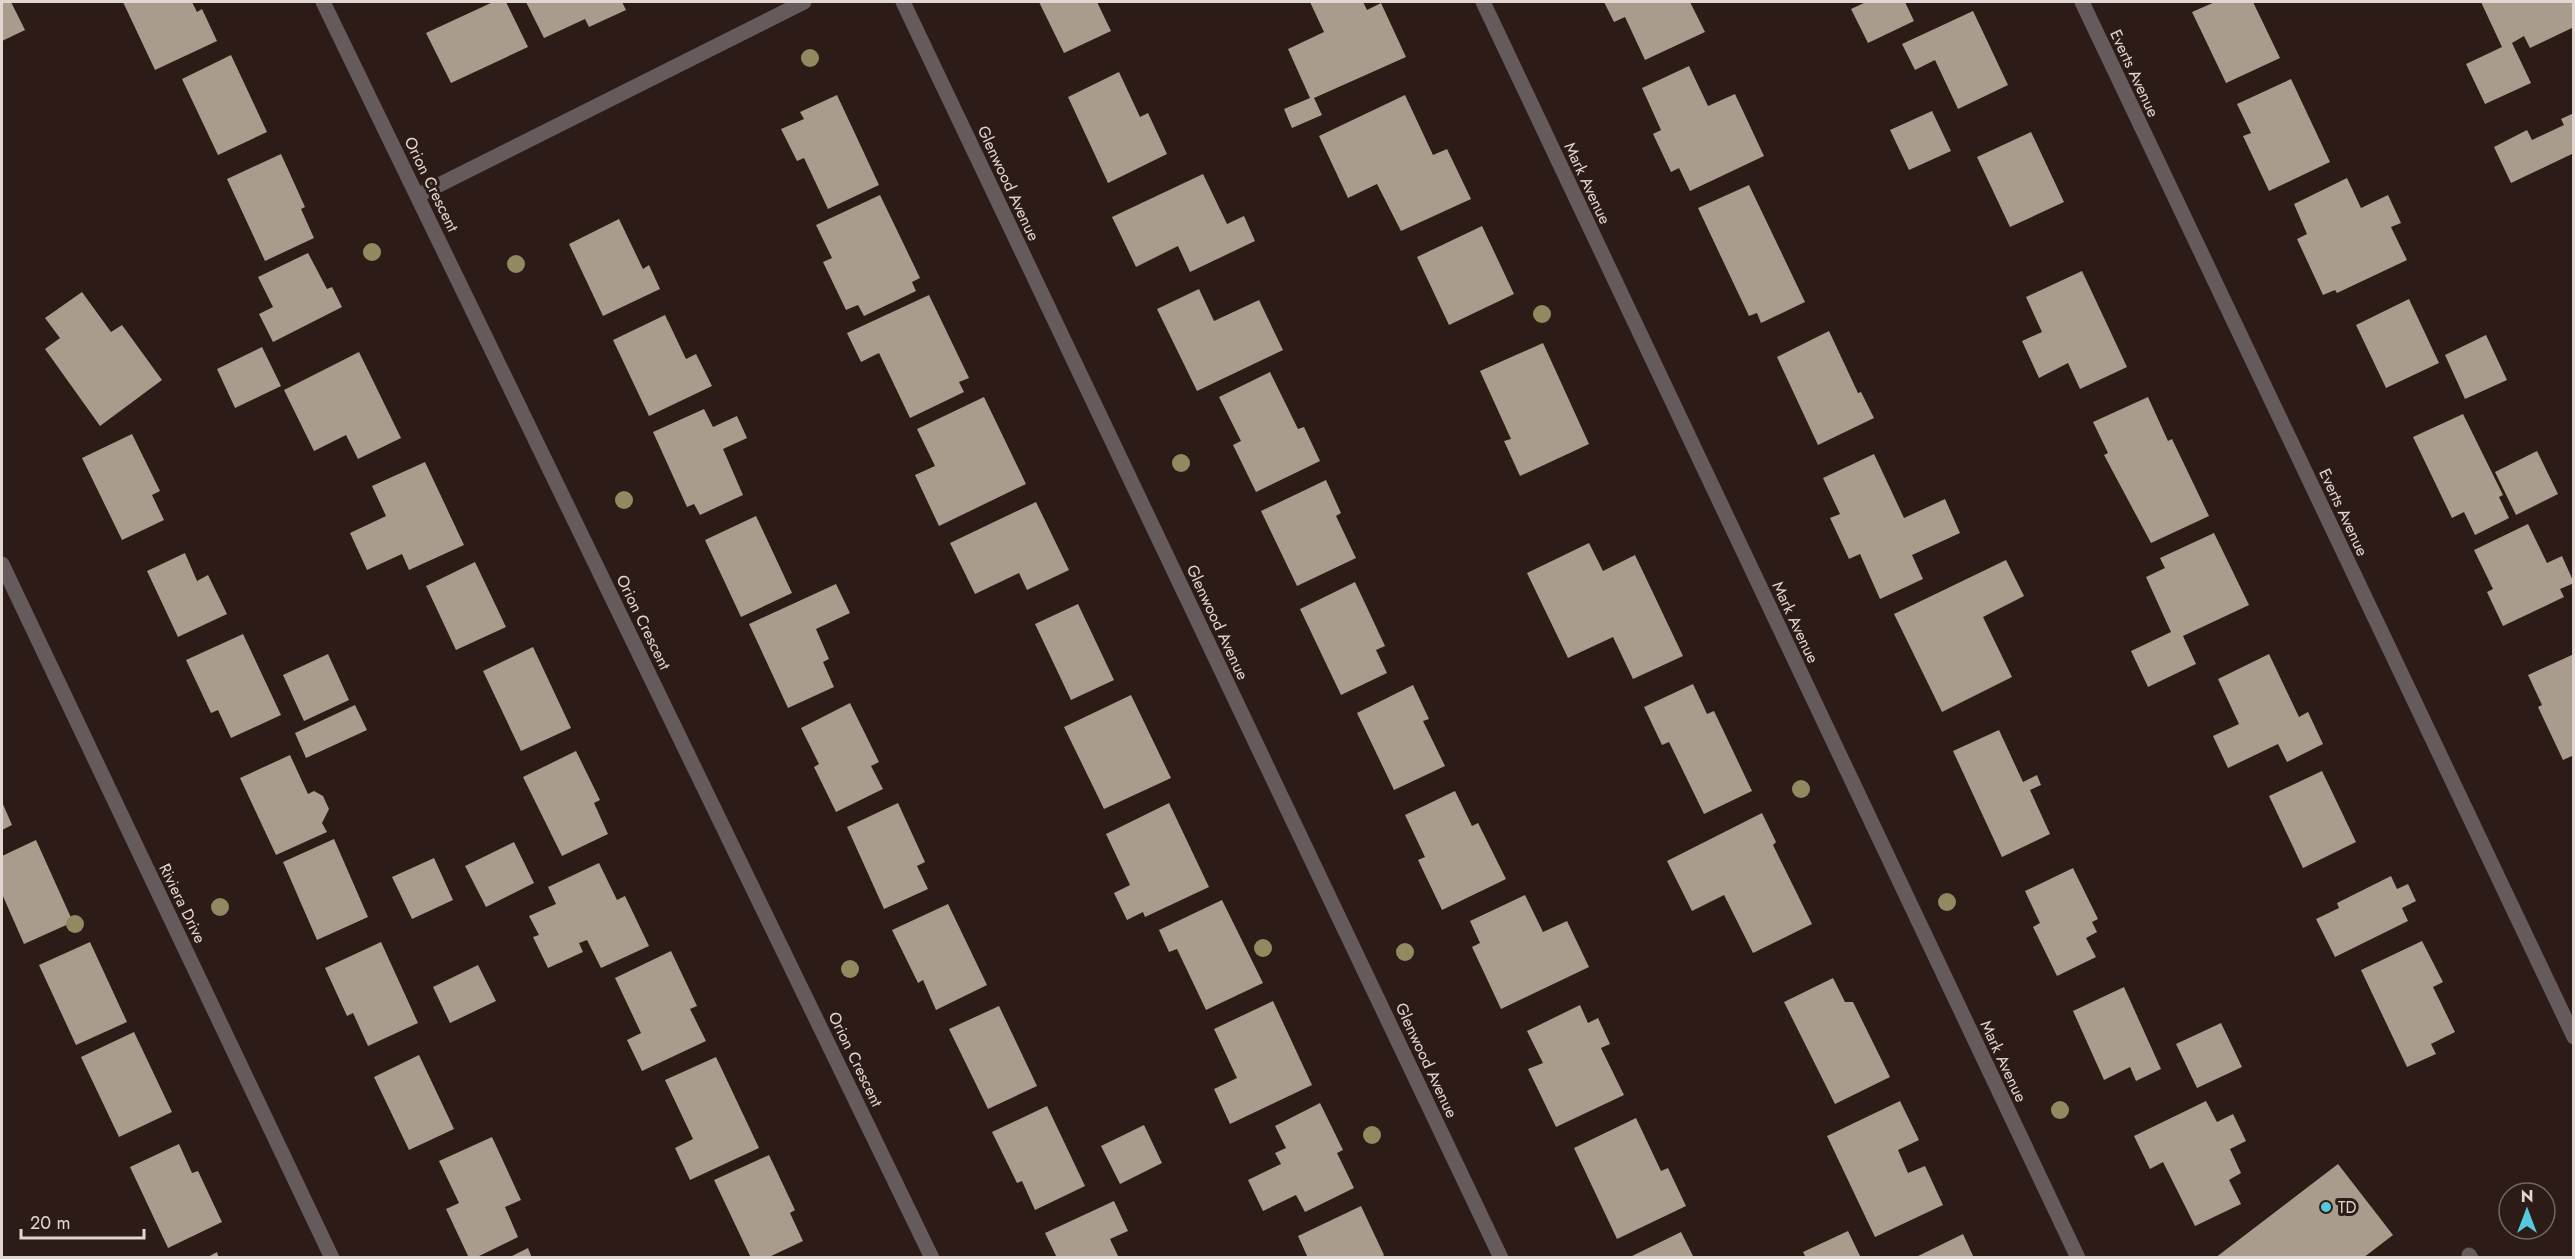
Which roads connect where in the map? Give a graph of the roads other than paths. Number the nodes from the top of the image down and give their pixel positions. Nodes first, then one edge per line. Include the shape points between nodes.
1 (323, 2) edge
2 (804, 2) edge
3 (903, 2) edge
4 (1483, 2) edge
5 (2082, 2) edge
6 (417, 196) junction
7 (2, 564) edge
8 (2574, 1037) edge
9 (332, 1257) edge
10 (932, 1257) edge
11 (1502, 1257) edge
12 (2078, 1257) edge

1 - 6 street, Orion Crescent
2 - 6 street
3 - 11 street, Glenwood Avenue
4 - 12 street, Mark Avenue
5 - 8 street, Everts Avenue
6 - 10 street, Orion Crescent
7 - 9 street, Riviera Drive

